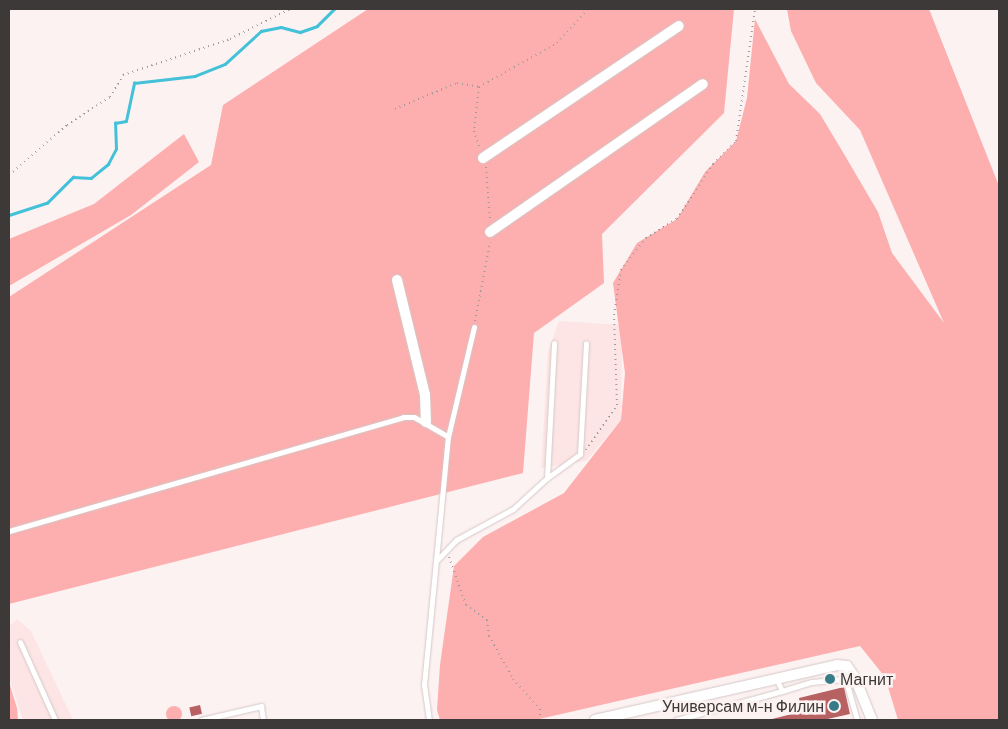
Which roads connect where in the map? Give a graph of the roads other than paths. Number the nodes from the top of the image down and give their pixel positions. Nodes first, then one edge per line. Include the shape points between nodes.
1 (679, 26) dead end
2 (703, 84) dead end
3 (483, 158) road end
4 (490, 232) road end
5 (398, 280) dead end
6 (474, 327) road end
7 (554, 343) dead end
8 (586, 343) dead end
9 (426, 422) junction
10 (448, 437) junction
11 (547, 478) junction
12 (9, 531) edge
13 (436, 560) junction
14 (20, 642) dead end
15 (776, 678) junction
16 (851, 679) junction
17 (782, 691) junction
18 (872, 718) edge
19 (55, 720) edge
20 (201, 720) edge
21 (263, 720) edge
22 (429, 720) edge
23 (595, 720) edge
24 (676, 720) edge
25 (856, 720) edge

1 - 3 street
2 - 4 street
5 - 9 street via 425,395
6 - 10 lane
7 - 11 lane
8 - 11 lane via 580,454
9 - 10 lane
9 - 12 lane via 404,417
10 - 13 lane
11 - 13 lane via 513,509 456,540
13 - 22 lane via 424,685
14 - 19 lane
15 - 16 street via 837,664 847,666
15 - 17 lane
15 - 23 street
16 - 17 lane via 812,682
16 - 18 street
16 - 25 lane
17 - 24 lane
18 - 25 lane
20 - 21 lane via 261,706

